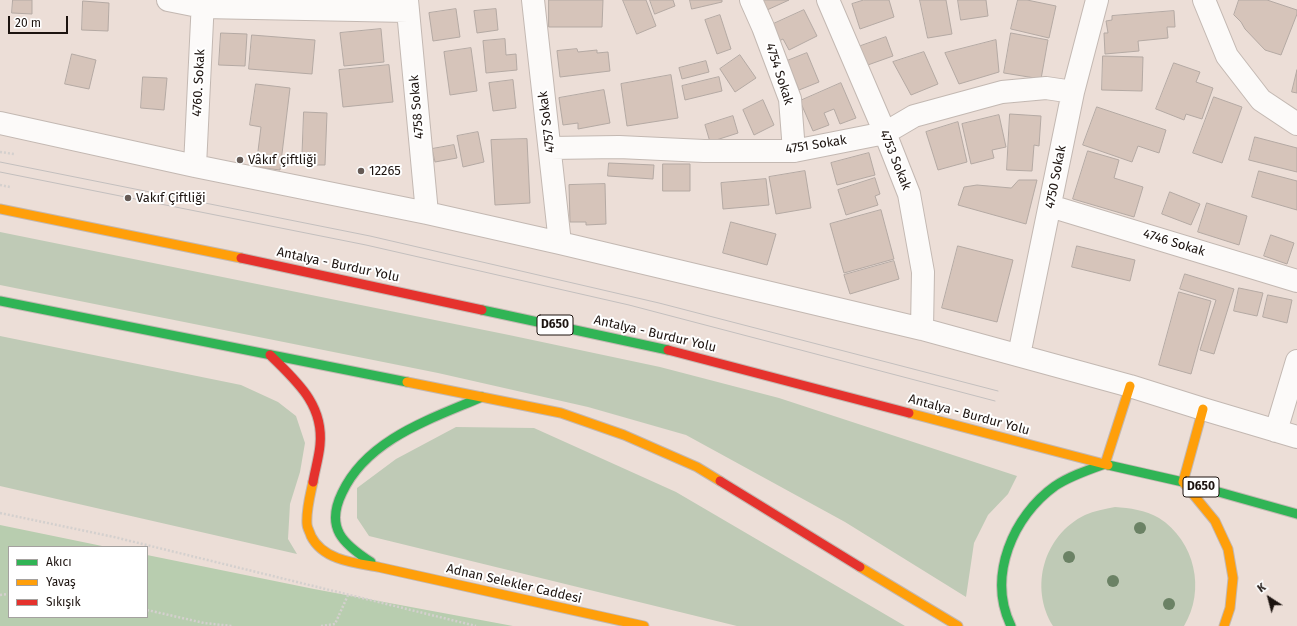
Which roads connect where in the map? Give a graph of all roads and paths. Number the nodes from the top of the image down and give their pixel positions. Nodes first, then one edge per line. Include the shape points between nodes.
1 (168, 0) edge
2 (533, 0) edge
3 (751, 0) edge
4 (828, 0) edge
5 (1097, 0) edge
6 (1204, 0) edge
7 (203, 3) edge
8 (407, 5) edge
9 (1073, 92) junction
10 (0, 123) edge
11 (1297, 124) edge
12 (885, 132) junction
13 (550, 148) junction
14 (794, 151) junction
15 (0, 152) edge
16 (14, 154) dead end
17 (195, 166) junction
18 (0, 185) edge
19 (10, 186) dead end
20 (1050, 206) junction
21 (0, 209) edge
22 (427, 213) junction
23 (560, 243) junction
24 (1297, 281) edge
25 (0, 301) edge
26 (922, 330) junction
27 (270, 355) junction
28 (1019, 356) junction
29 (1297, 361) edge
30 (1130, 386) junction
31 (482, 398) junction
32 (1203, 409) junction
33 (1276, 431) junction
34 (1297, 437) edge
35 (1105, 464) junction
36 (1183, 482) junction
37 (0, 513) edge
38 (1297, 514) edge
39 (378, 567) junction
40 (348, 595) junction
41 (148, 610) edge
42 (232, 626) edge
43 (321, 626) edge
44 (476, 626) edge
45 (644, 626) edge
46 (958, 626) edge
47 (1011, 626) edge
48 (1224, 626) edge

1 - 7 street
2 - 13 street, 4757 Sokak
3 - 14 street, 4754 Sokak via 790,99
4 - 12 street, 4753 Sokak
5 - 9 street, 4750 Sokak
6 - 11 street via 1227,56 1261,100
7 - 8 street
7 - 17 street, 4760. Sokak
8 - 22 street, 4758 Sokak
9 - 12 street, 4751 Sokak via 1046,88 1002,92 914,116
9 - 20 street, 4750 Sokak
10 - 17 street
12 - 14 street, 4751 Sokak
12 - 26 street, 4753 Sokak via 909,194 923,272
13 - 14 street, 4751 Sokak
13 - 23 street, 4757 Sokak
15 - 16 path
17 - 22 street
18 - 19 path
20 - 24 street, 4746 Sokak
20 - 28 street, 4750 Sokak
21 - 35 main road, Antalya - Burdur Yolu / D650 via 307,271 685,354
22 - 23 street
23 - 26 street
25 - 27 main road
26 - 28 street
27 - 31 main road
27 - 39 main road, Adnan Selekler Caddesi via 298,384 316,410 320,427 320,445 307,509 307,526 315,543 333,557
28 - 30 street
29 - 33 street
30 - 32 street
30 - 35 main road
31 - 39 main road via 432,418 399,435 353,471 341,491 335,524 341,540
31 - 46 main road via 561,413 624,434 697,467
32 - 33 street
32 - 36 main road
33 - 34 street
35 - 36 main road, Antalya - Burdur Yolu / D650
35 - 47 main road via 1056,486 1032,505 1015,530 1004,558 1001,588 1006,618
36 - 38 main road, Antalya - Burdur Yolu / D650
36 - 48 main road via 1215,521 1228,549 1233,578 1230,608
37 - 40 path via 114,537
39 - 45 main road, Adnan Selekler Caddesi
40 - 43 path via 335,624
40 - 44 path
41 - 42 path via 204,623

